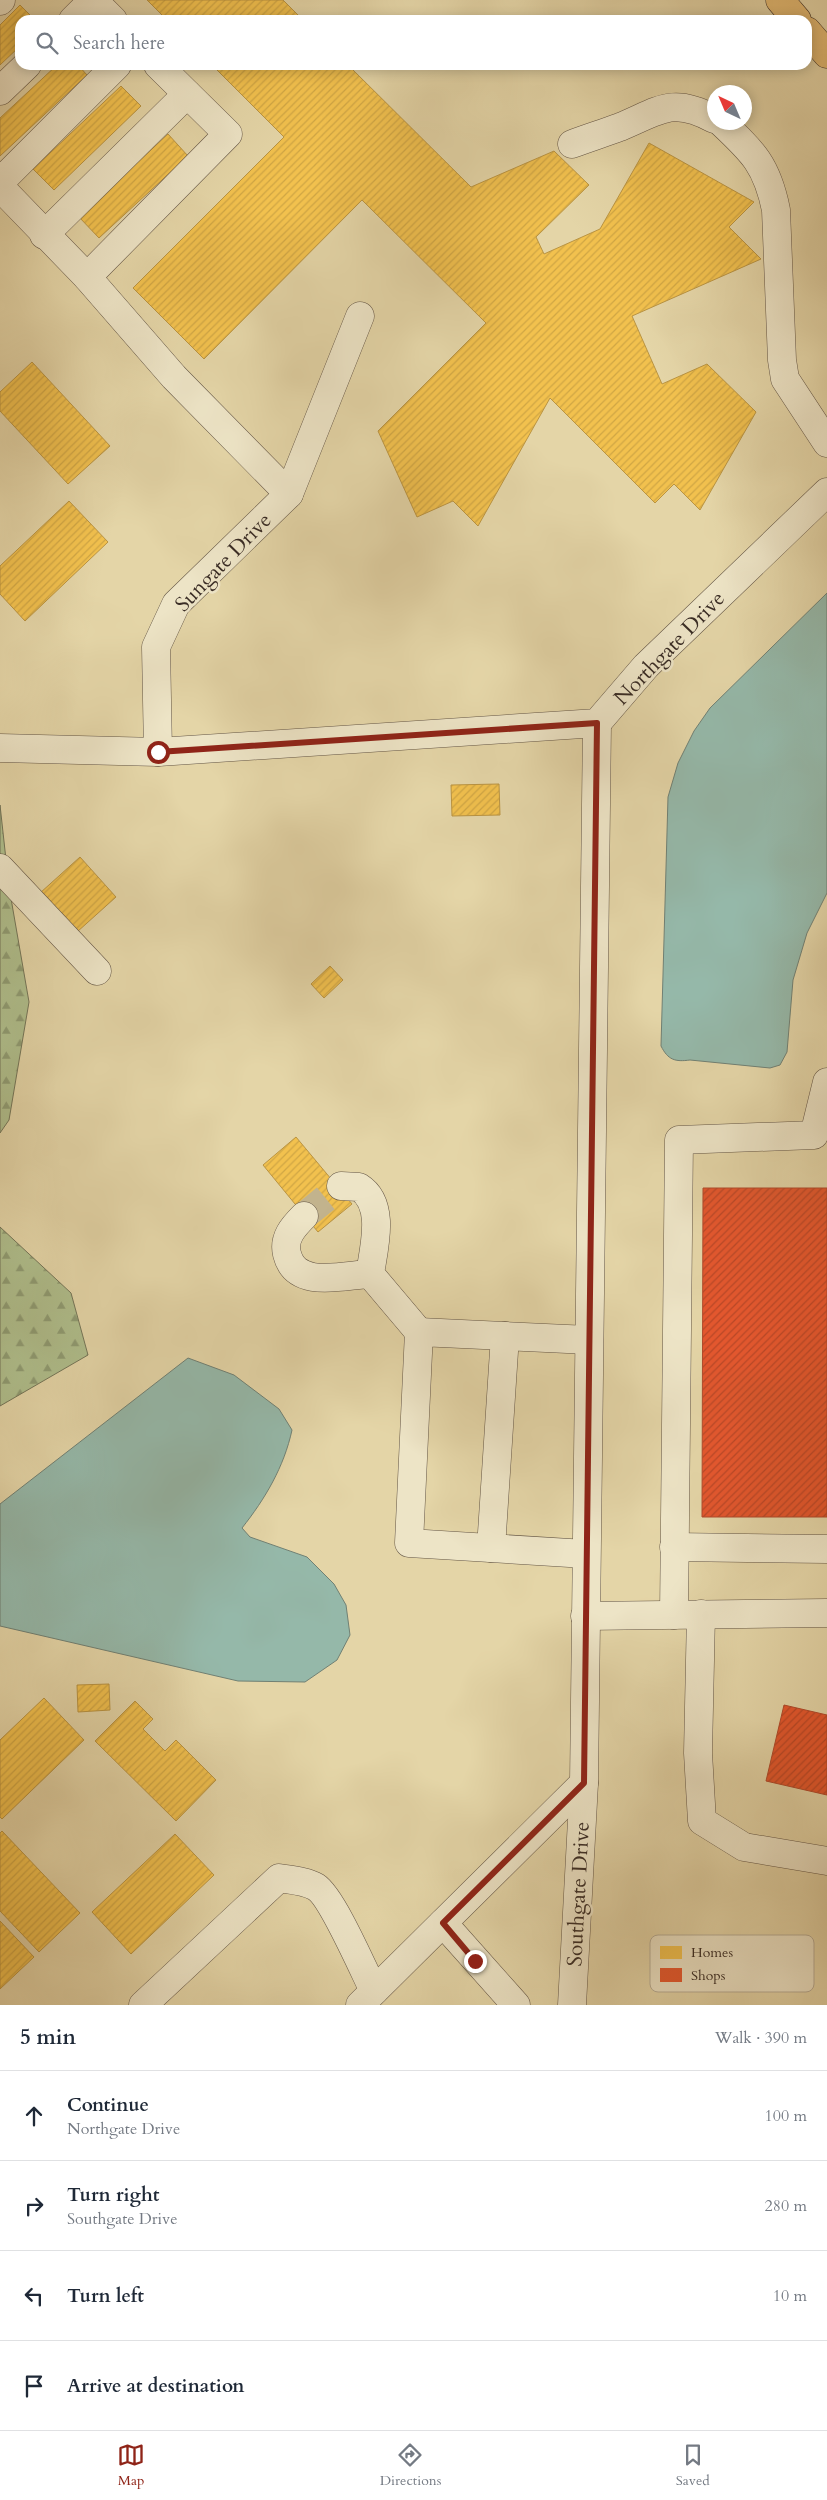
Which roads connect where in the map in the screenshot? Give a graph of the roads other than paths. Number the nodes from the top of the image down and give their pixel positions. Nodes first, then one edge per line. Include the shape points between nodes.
1 (93, 0) edge
2 (780, 0) edge
3 (78, 15) edge
4 (108, 15) edge
5 (793, 15) edge
6 (812, 37) edge
7 (827, 54) edge
8 (22, 70) edge
9 (112, 70) edge
10 (163, 70) edge
11 (0, 91) edge
12 (187, 94) junction
13 (707, 115) edge
14 (729, 130) edge
15 (572, 144) dead end
16 (0, 182) edge
17 (0, 187) edge
18 (44, 234) junction
19 (87, 277) junction
20 (360, 316) dead end
21 (827, 443) edge
22 (827, 492) edge
23 (290, 494) junction
24 (597, 723) junction
25 (0, 748) edge
26 (158, 752) junction
27 (0, 868) edge
28 (97, 971) dead end
29 (827, 1082) edge
30 (341, 1186) dead end
31 (304, 1216) tunnel mouth
32 (370, 1274) junction
33 (420, 1332) junction
34 (504, 1336) junction
35 (589, 1340) junction
36 (674, 1547) junction
37 (491, 1548) junction
38 (827, 1549) edge
39 (586, 1554) junction
40 (701, 1614) junction
41 (674, 1615) junction
42 (585, 1616) junction
43 (825, 1616) edge
44 (584, 1783) junction
45 (827, 1861) edge
46 (443, 1923) junction
47 (367, 1998) edge
48 (144, 2005) edge
49 (516, 2005) edge
50 (572, 2005) edge

1 - 3 street
1 - 4 street
2 - 5 main road
6 - 7 main road
8 - 11 street
9 - 16 street
10 - 12 street
12 - 18 street
12 - 19 street via 228,134
13 - 15 street via 697,110 673,107 648,113
14 - 21 street via 762,164 772,185 785,379
17 - 18 street, Sungate Drive
18 - 19 street, Sungate Drive
19 - 23 street, Sungate Drive via 174,377
20 - 23 street, Sungate Drive
22 - 24 street, Northgate Drive via 646,666
23 - 26 street, Sungate Drive via 176,604 156,647
24 - 26 street, Northgate Drive
24 - 35 street, Southgate Drive
25 - 26 street, Northgate Drive
27 - 28 street
29 - 36 street via 814,1135 679,1140
30 - 32 street via 359,1187 375,1207
31 - 32 street via 287,1240 289,1263 295,1269 314,1278
32 - 33 street
33 - 34 street
33 - 37 street via 409,1543
34 - 35 street
34 - 37 street
35 - 39 street, Southgate Drive
36 - 38 street
36 - 41 street
37 - 39 street
39 - 42 street, Southgate Drive
40 - 41 street
40 - 43 street
40 - 45 street via 698,1753 702,1821 744,1847
41 - 42 street
42 - 44 street, Southgate Drive
44 - 46 street, Southgate Drive
44 - 50 street, Southgate Drive
46 - 47 street, Southgate Drive
46 - 49 street
47 - 48 street via 336,1914 317,1887 279,1878

